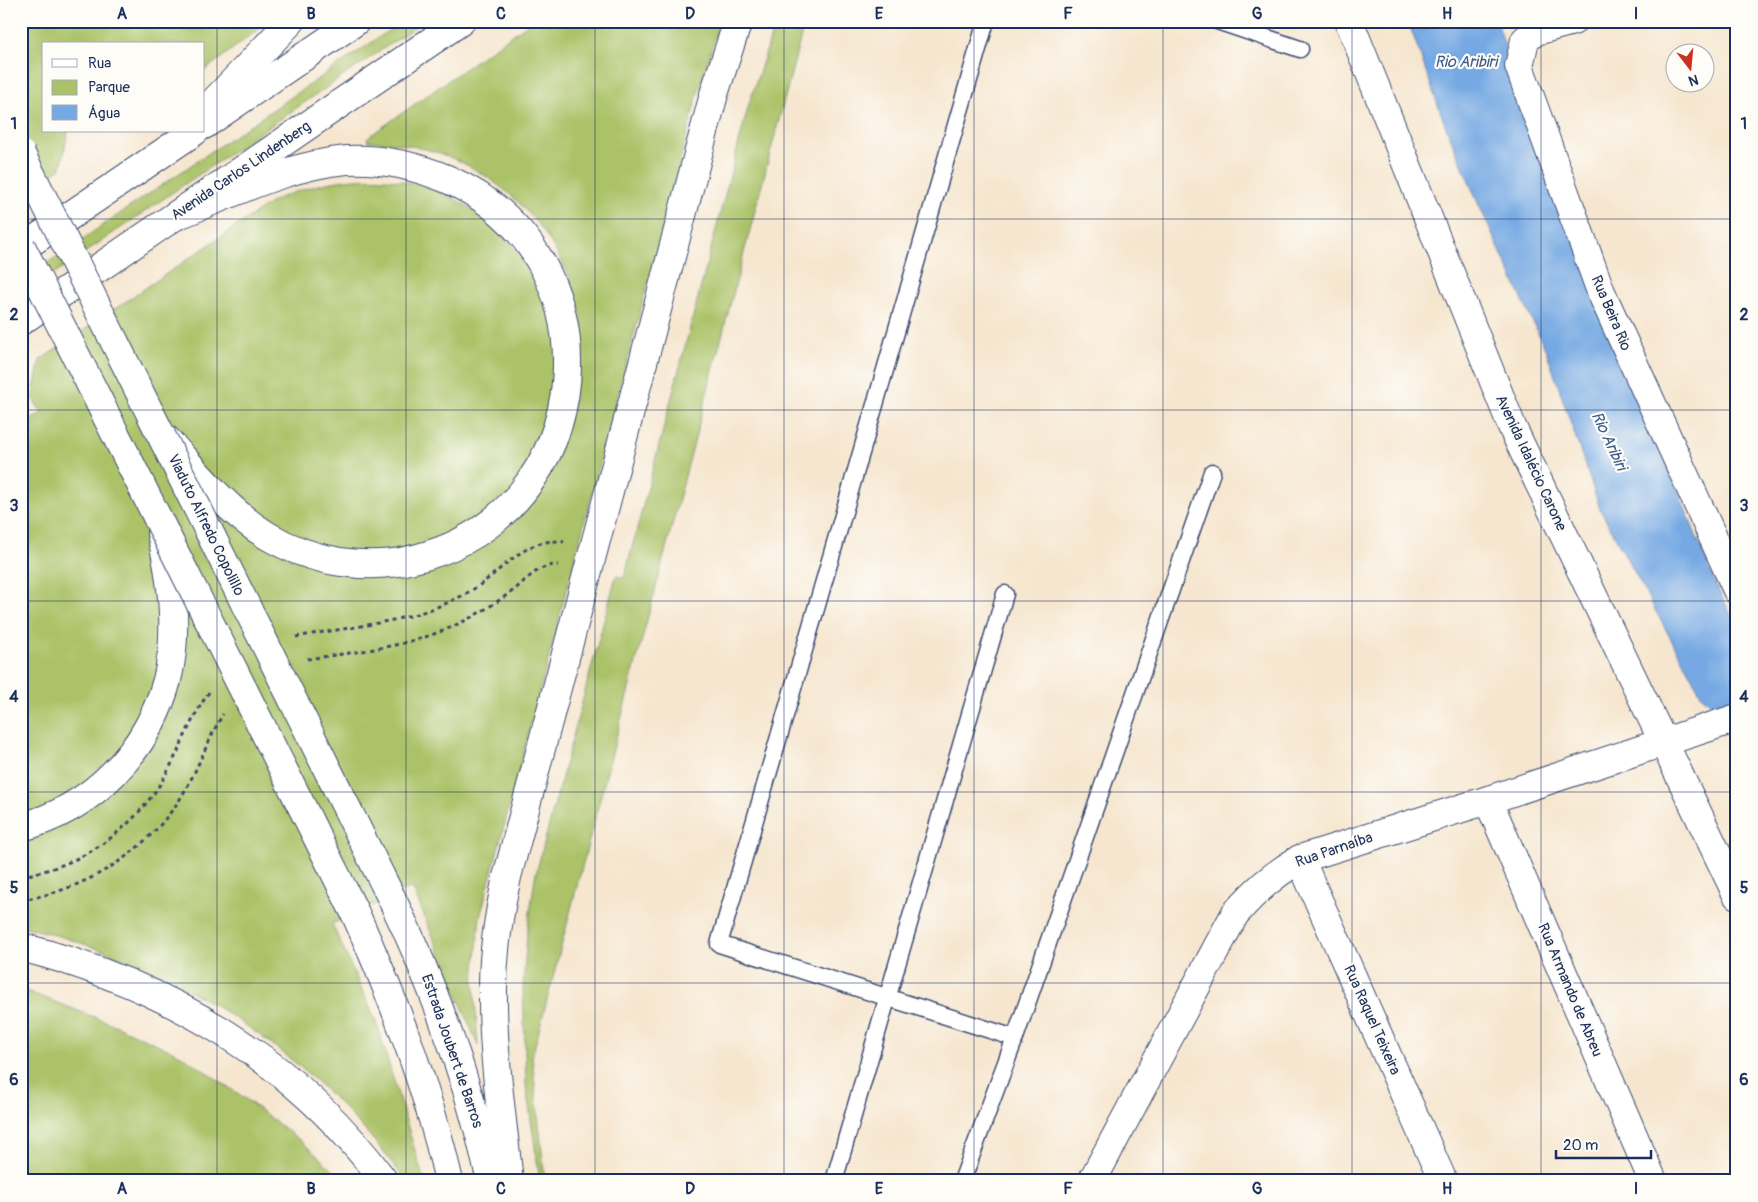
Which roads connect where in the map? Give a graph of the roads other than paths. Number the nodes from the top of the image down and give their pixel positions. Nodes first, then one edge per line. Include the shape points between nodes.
1 (291, 21) edge
2 (356, 21) edge
3 (462, 21) edge
4 (738, 21) edge
5 (986, 21) edge
6 (1217, 21) edge
7 (1349, 21) edge
8 (1573, 21) edge
9 (1300, 49) dead end
10 (205, 112) edge
11 (205, 124) edge
12 (193, 132) edge
13 (179, 139) edge
14 (21, 154) edge
15 (178, 215) junction
16 (21, 246) edge
17 (21, 250) edge
18 (21, 321) edge
19 (160, 433) junction
20 (1212, 472) dead end
21 (158, 519) junction
22 (1737, 590) edge
23 (1005, 594) dead end
24 (1737, 718) edge
25 (1663, 742) junction
26 (1488, 800) junction
27 (24, 827) edge
28 (1300, 859) junction
29 (1737, 895) edge
30 (391, 897) joint
31 (21, 947) edge
32 (887, 997) junction
33 (1016, 1038) junction
34 (384, 1181) edge
35 (449, 1181) edge
36 (491, 1181) edge
37 (509, 1181) edge
38 (834, 1181) edge
39 (962, 1181) edge
40 (1092, 1181) edge
41 (1443, 1181) edge
42 (1653, 1181) edge

1 - 10 main road
2 - 11 main road
3 - 15 main road, Avenida Carlos Lindenberg
4 - 37 main road via 711,104 507,877 494,969 494,1024
5 - 32 lane via 719,944
6 - 9 lane
7 - 25 main road, Avenida Idalécio Carone via 1513,429
8 - 22 main road, Rua Beira Rio via 1536,32 1524,40 1519,66 1601,292
12 - 13 main road
13 - 17 main road
14 - 19 main road, Viaduto Alfredo Copolillo, bridge
15 - 18 main road, Avenida Carlos Lindenberg
15 - 19 main road, bridge via 266,180 320,164 376,161 432,172 488,201 512,221 530,244 557,298 565,332 567,378 564,402 550,447 526,488 492,522 451,547 429,556 390,563 358,564 326,559 288,547 248,522 225,502
16 - 21 main road, bridge
19 - 30 main road, Viaduto Alfredo Copolillo, bridge
20 - 33 lane
21 - 27 main road, bridge via 169,572 173,628 167,679 149,727 119,769 100,787 57,814
21 - 35 main road, bridge via 355,913 405,1033 427,1098
23 - 32 lane
24 - 25 main road, Rua Parnaíba
25 - 26 main road, Rua Parnaíba
25 - 29 main road, Avenida Idalécio Carone
26 - 28 main road, Rua Parnaíba
26 - 42 main road, Rua Armando de Abreu
28 - 40 main road, Rua Parnaíba via 1274,874 1235,914
28 - 41 main road, Rua Raquel Teixeira
30 - 36 main road, Estrada Joubert de Barros via 445,1021 467,1086
31 - 34 main road via 115,976 202,1018 281,1074 318,1106
32 - 33 lane
32 - 38 lane
33 - 39 lane

